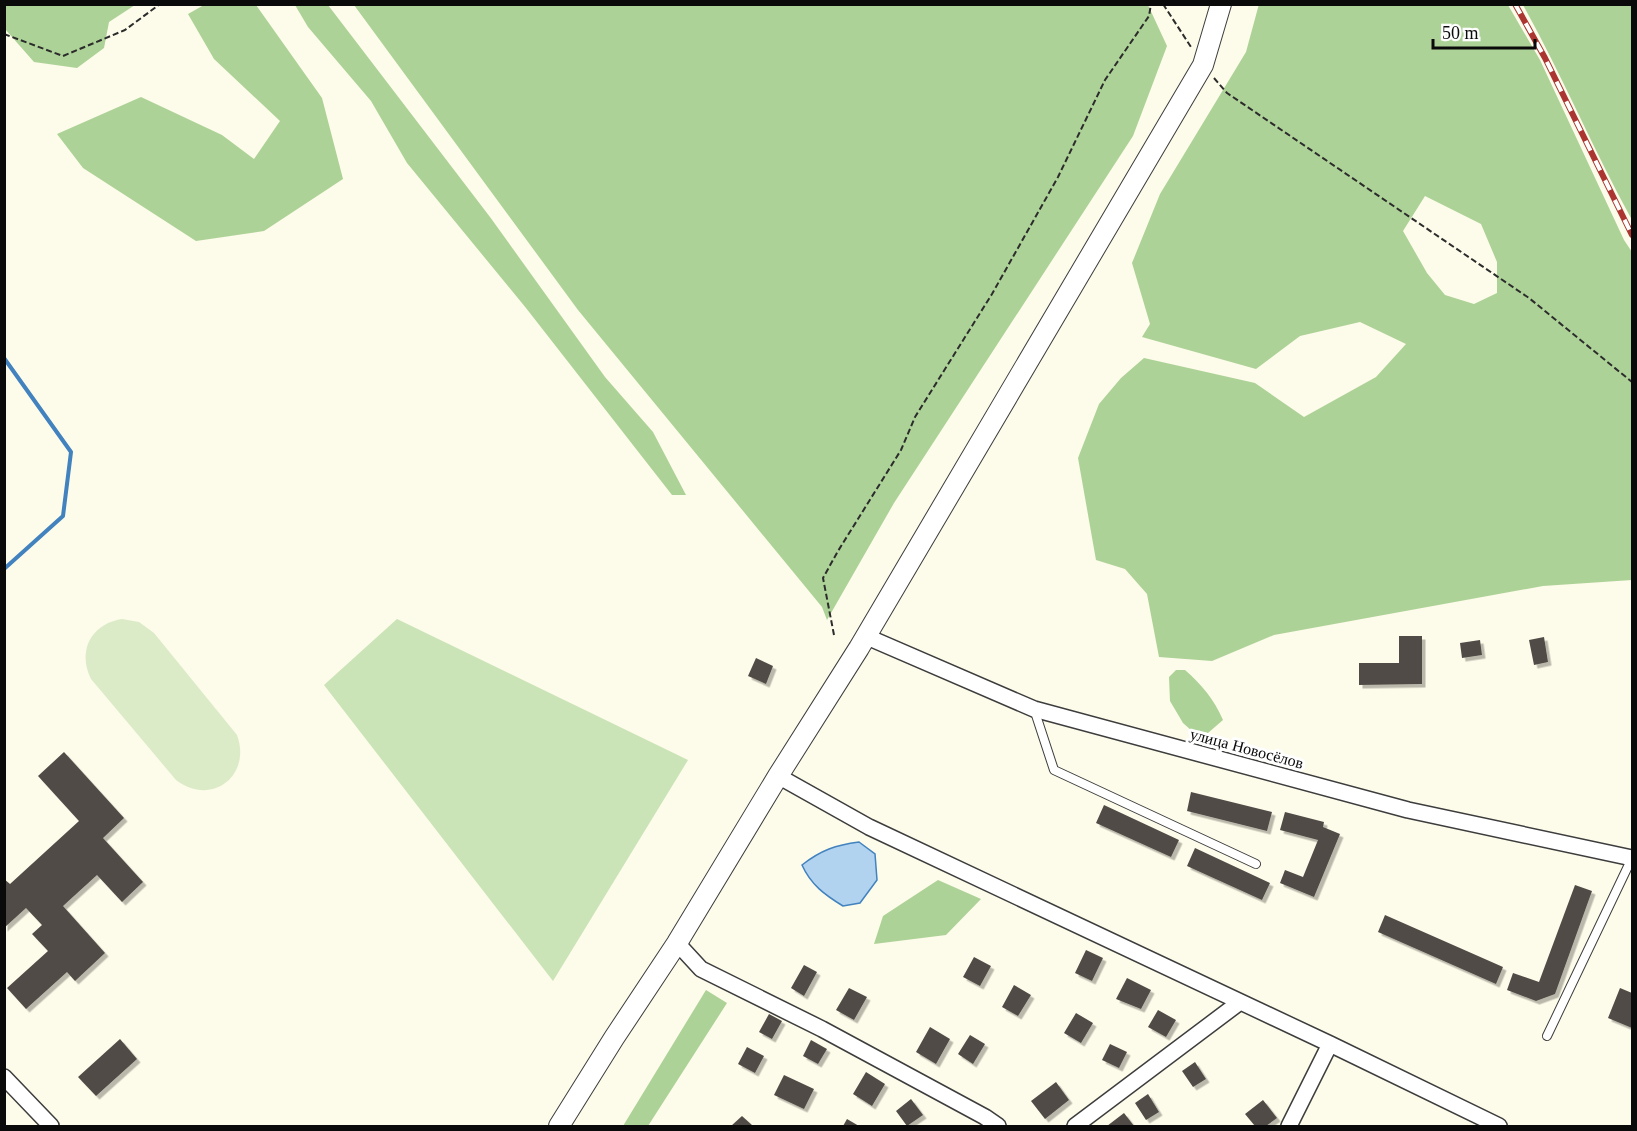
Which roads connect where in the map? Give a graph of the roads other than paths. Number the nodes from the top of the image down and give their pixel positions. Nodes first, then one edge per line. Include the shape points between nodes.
1 (1221, 4) edge
2 (865, 636) junction
3 (1034, 709) junction
4 (778, 776) junction
5 (1632, 858) edge
6 (1256, 864) dead end
7 (677, 943) junction
8 (1240, 1002) junction
9 (1547, 1036) dead end
10 (1330, 1044) junction
11 (4, 1077) edge
12 (51, 1126) edge
13 (559, 1126) edge
14 (998, 1126) edge
15 (1075, 1126) edge
16 (1289, 1126) edge
17 (1499, 1126) edge

1 - 2 street via 1203,66
2 - 3 street, улица Новосёлов
2 - 4 street
3 - 5 street, улица Новосёлов via 1408,810
3 - 6 lane via 1054,770
4 - 7 street
4 - 8 street via 869,828
5 - 9 lane
7 - 13 street
7 - 14 street via 701,969 822,1029
8 - 10 street
8 - 15 street
10 - 16 street
10 - 17 street
11 - 12 street

